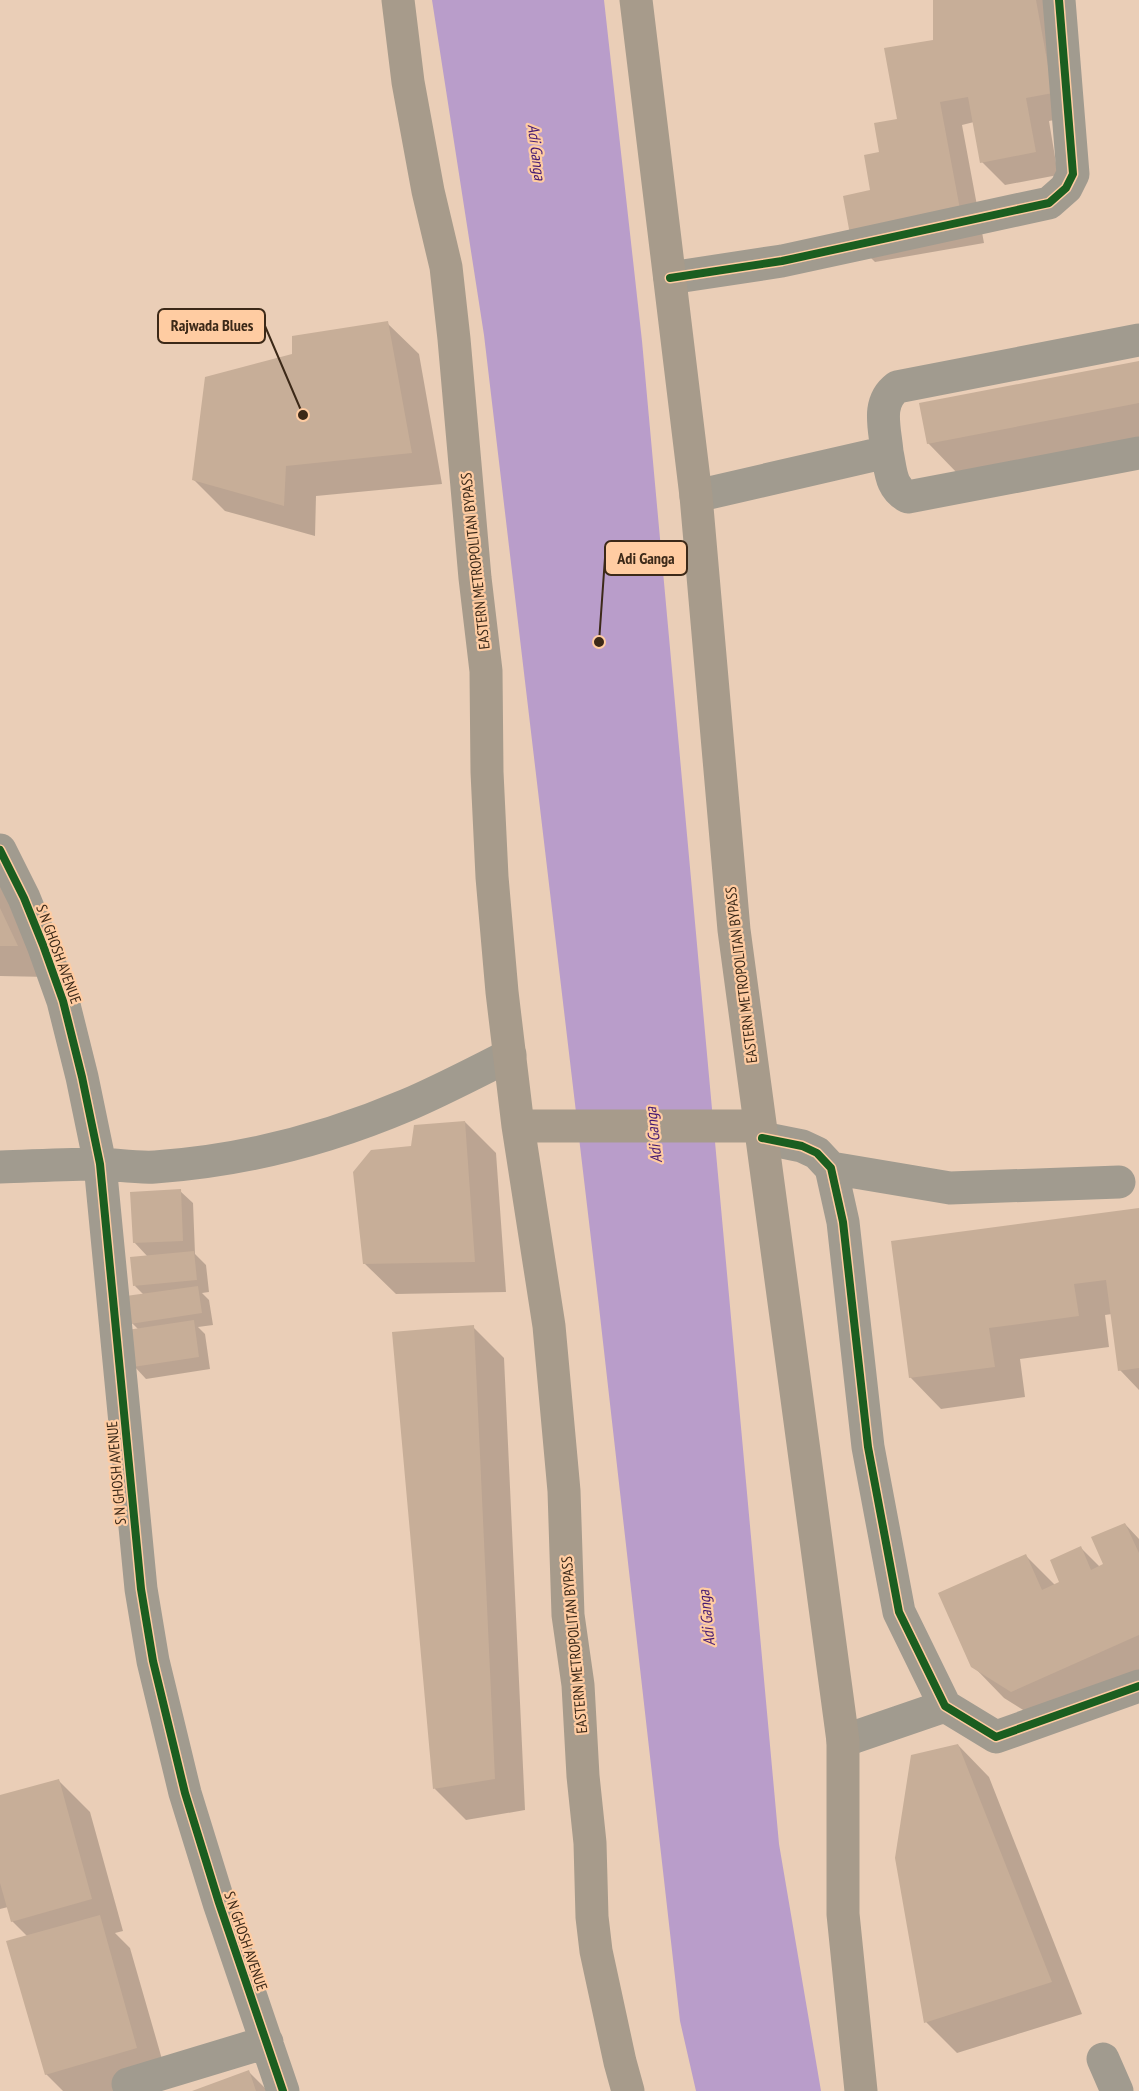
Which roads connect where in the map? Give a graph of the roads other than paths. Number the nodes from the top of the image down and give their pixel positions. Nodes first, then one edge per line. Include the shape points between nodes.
1 (398, 0) edge
2 (636, 0) edge
3 (1059, 0) edge
4 (670, 278) junction
5 (1139, 340) edge
6 (887, 452) junction
7 (1139, 453) edge
8 (696, 496) junction
9 (0, 850) edge
10 (510, 1055) junction
11 (518, 1126) junction
12 (760, 1132) junction
13 (100, 1164) junction
14 (0, 1167) edge
15 (831, 1168) junction
16 (1119, 1182) dead end
17 (1139, 1686) edge
18 (945, 1706) junction
19 (843, 1741) junction
20 (267, 2042) junction
21 (1103, 2059) dead end
22 (131, 2091) edge
23 (283, 2091) edge
24 (628, 2091) edge
25 (861, 2091) edge
26 (1117, 2091) edge

1 - 10 main road, EASTERN METROPOLITAN BYPASS via 408,82 446,267 453,329 486,671 492,877
2 - 4 main road, EASTERN METROPOLITAN BYPASS
3 - 4 street via 1073,174 1066,188 1049,203 782,261
4 - 8 main road, EASTERN METROPOLITAN BYPASS
5 - 6 street via 897,387 883,405
6 - 7 street via 893,486 908,497
6 - 8 street
8 - 12 main road, EASTERN METROPOLITAN BYPASS via 734,930
9 - 13 street, S N GHOSH AVENUE via 63,1001
10 - 11 main road, EASTERN METROPOLITAN BYPASS
10 - 13 street via 408,1105 301,1143 195,1163 152,1167
11 - 12 main road
11 - 24 main road, EASTERN METROPOLITAN BYPASS via 549,1326 596,1951
12 - 15 street via 817,1153
12 - 19 main road, EASTERN METROPOLITAN BYPASS
13 - 14 street
13 - 20 street, S N GHOSH AVENUE via 141,1589 153,1661 185,1792
15 - 16 street via 950,1188
15 - 18 street via 843,1222 868,1447 899,1612
17 - 18 street via 996,1737
18 - 19 street
19 - 25 main road, EASTERN METROPOLITAN BYPASS via 843,1914
20 - 22 street via 128,2084
20 - 23 street, S N GHOSH AVENUE
21 - 26 street

